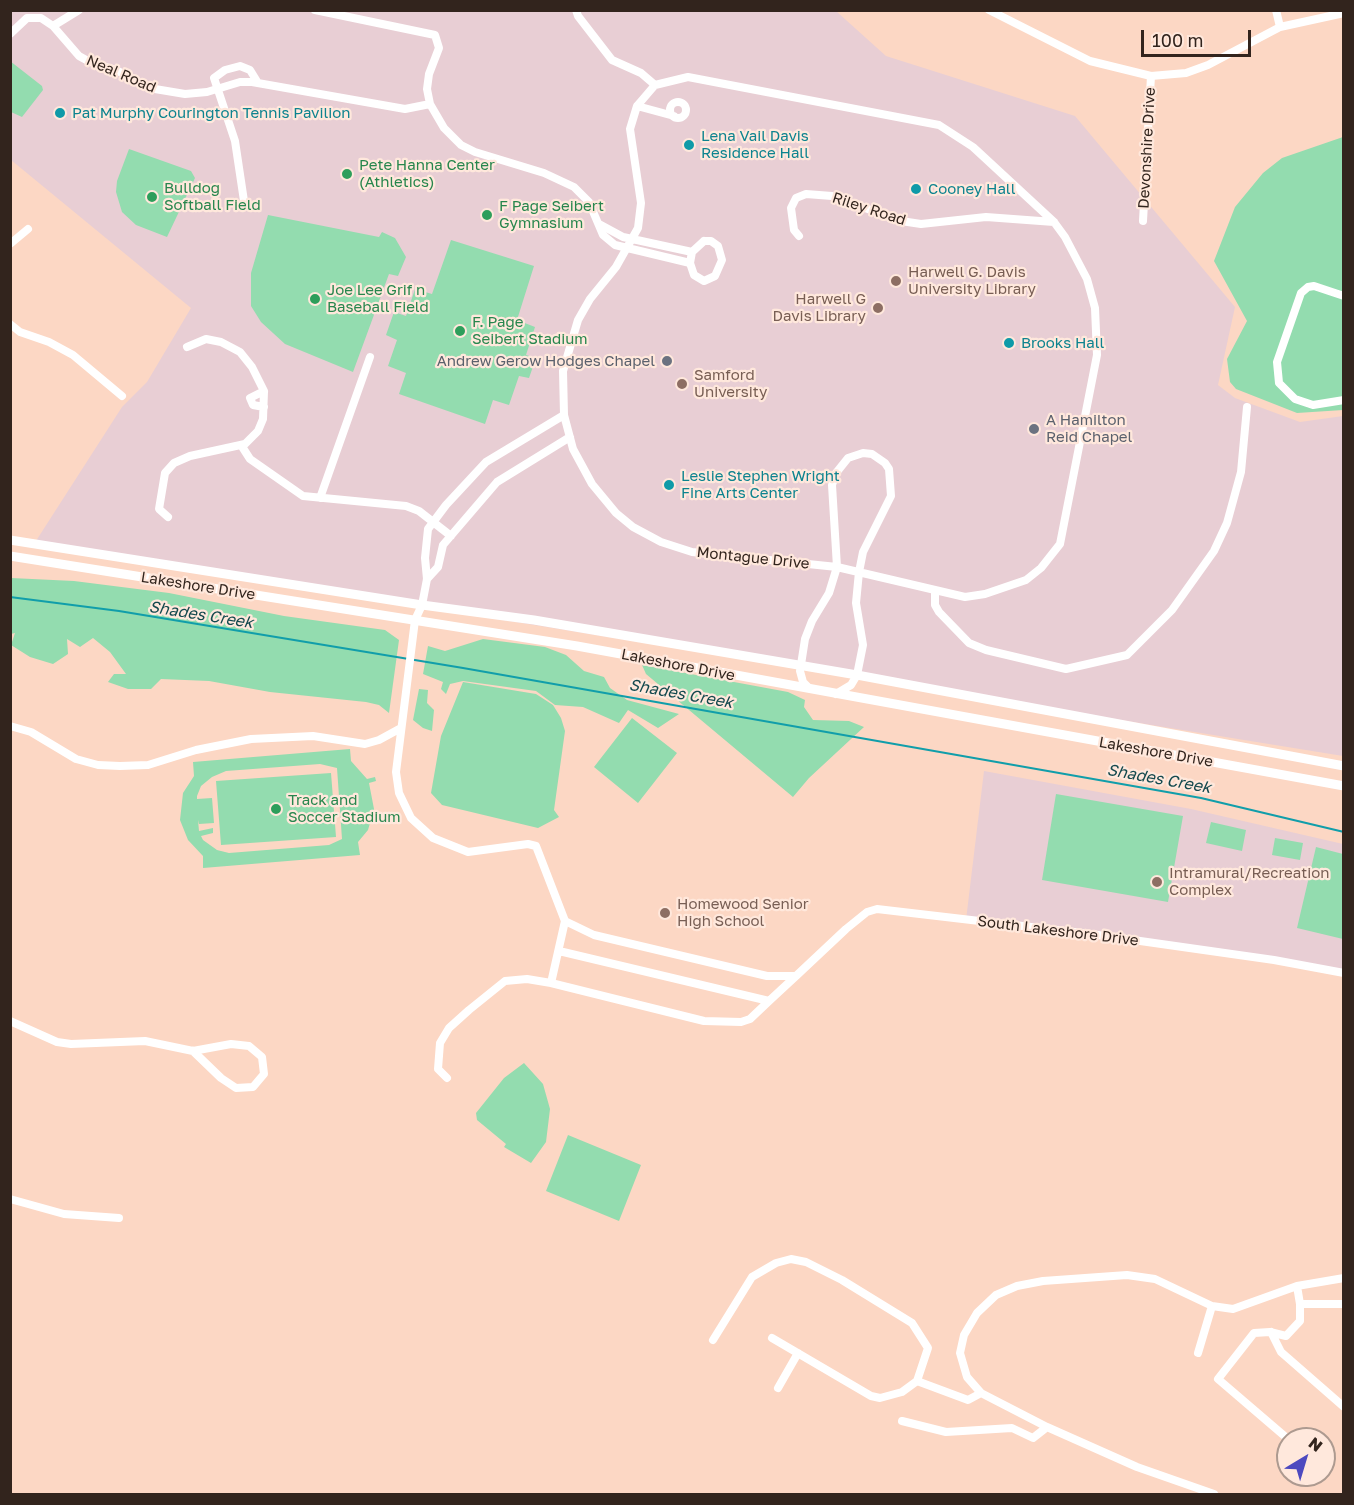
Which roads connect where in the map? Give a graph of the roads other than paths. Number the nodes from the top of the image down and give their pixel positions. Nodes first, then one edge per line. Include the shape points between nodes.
1 (79, 10) edge
2 (315, 10) edge
3 (576, 10) edge
4 (989, 10) edge
5 (1276, 10) edge
6 (1004, 13) edge
7 (1344, 14) edge
8 (53, 26) junction
9 (1280, 27) junction
10 (10, 34) edge
11 (1151, 75) junction
12 (258, 83) junction
13 (655, 85) junction
14 (216, 90) junction
15 (430, 104) junction
16 (673, 104) junction
17 (637, 106) junction
18 (659, 110) junction
19 (674, 116) junction
20 (244, 201) dead end
21 (1143, 221) dead end
22 (1054, 222) junction
23 (599, 224) junction
24 (28, 229) dead end
25 (799, 236) dead end
26 (632, 240) junction
27 (10, 244) edge
28 (627, 250) junction
29 (693, 252) junction
30 (690, 263) junction
31 (1344, 296) edge
32 (10, 324) edge
33 (187, 347) dead end
34 (370, 357) dead end
35 (264, 391) junction
36 (122, 396) dead end
37 (1344, 400) edge
38 (264, 407) junction
39 (1247, 407) dead end
40 (564, 415) junction
41 (570, 437) junction
42 (241, 445) junction
43 (320, 498) junction
44 (168, 517) dead end
45 (433, 521) junction
46 (451, 536) junction
47 (10, 540) edge
48 (429, 540) junction
49 (443, 545) junction
50 (10, 556) edge
51 (837, 567) junction
52 (859, 572) junction
53 (427, 579) junction
54 (935, 591) junction
55 (422, 605) junction
56 (415, 620) junction
57 (800, 666) junction
58 (856, 675) junction
59 (809, 688) junction
60 (837, 694) junction
61 (402, 724) junction
62 (10, 726) edge
63 (1344, 766) edge
64 (1344, 786) edge
65 (565, 921) junction
66 (559, 951) junction
67 (1344, 973) edge
68 (796, 976) junction
69 (551, 983) junction
70 (769, 1001) junction
71 (10, 1021) edge
72 (194, 1051) junction
73 (447, 1078) dead end
74 (10, 1199) edge
75 (119, 1218) dead end
76 (1344, 1278) edge
77 (1298, 1286) junction
78 (1300, 1304) junction
79 (1344, 1304) edge
80 (1212, 1306) junction
81 (1271, 1332) junction
82 (772, 1338) dead end
83 (713, 1340) dead end
84 (798, 1353) junction
85 (1198, 1353) dead end
86 (918, 1381) junction
87 (778, 1388) dead end
88 (981, 1393) junction
89 (1344, 1407) edge
90 (903, 1421) dead end
91 (1047, 1427) junction
92 (1276, 1429) edge
93 (1205, 1492) edge
94 (1214, 1494) edge

1 - 8 street
2 - 15 street via 435,35 439,48 429,74
3 - 13 street via 612,60 641,72
4 - 6 street
5 - 9 street
6 - 11 street via 1090,61
7 - 9 street
8 - 10 street via 31,17
8 - 14 street, Neal Road via 88,62 118,71 149,88 185,94
9 - 11 street via 1208,65 1186,73
11 - 21 street, Devonshire Drive
12 - 14 street, Neal Road via 240,82
12 - 14 street via 250,70 235,67 217,74
12 - 15 street, Neal Road via 405,109
13 - 17 street, Montague Drive
13 - 22 street, Montague Drive via 688,77 939,125 973,147
14 - 20 street via 235,141
15 - 23 street via 444,128 461,145 569,184 589,202
16 - 18 street
16 - 19 street
16 - 19 street via 681,102 686,108 682,117
17 - 18 street
17 - 26 street, Montague Drive via 630,129 641,214
18 - 19 street
22 - 25 street, Riley Road via 986,217 921,224 901,221 832,196 806,194 796,198 791,208 794,230
22 - 54 street, Montague Drive via 1087,279 1098,332 1097,355 1060,544 1026,580 965,597
23 - 26 street
23 - 28 street via 608,240
24 - 27 street
26 - 28 street, Montague Drive
26 - 29 street
28 - 30 street
28 - 40 street, Montague Drive via 578,320 563,371
29 - 30 street
29 - 30 street via 700,243 711,241 720,250 722,264 711,279 704,281 694,275
31 - 37 street via 1314,286 1301,293 1277,362 1280,383 1295,399 1313,405
32 - 36 street via 73,355
33 - 35 street via 206,339 236,348 248,359
34 - 43 street
35 - 38 street
35 - 38 street via 250,398 253,405
38 - 42 street via 258,430
39 - 54 street via 1241,472 1227,523 1214,551 1172,610 1127,655 1066,669 986,650 969,643 936,608
40 - 41 street, Montague Drive
40 - 45 street via 486,462
41 - 46 street via 500,479
41 - 51 street, Montague Drive via 592,484 616,513 661,542 692,552
42 - 43 street via 250,459 285,486 303,496
42 - 44 street via 174,463 165,473 159,509
43 - 45 street via 406,506
45 - 46 street
45 - 48 street via 428,529
46 - 49 street
47 - 55 main road, Lakeshore Drive
48 - 49 street
48 - 53 street via 425,558
49 - 53 street via 438,567
50 - 56 main road, Lakeshore Drive
51 - 52 street, Montague Drive
51 - 52 street via 834,479 848,458 872,454 889,469 891,496 863,552
51 - 57 street via 829,593 808,630
52 - 54 street, Montague Drive
52 - 58 street via 856,603 863,645
53 - 55 street
55 - 56 street
55 - 57 main road, Lakeshore Drive via 534,620
56 - 59 main road, Lakeshore Drive
56 - 61 street
57 - 58 main road, Lakeshore Drive
57 - 59 street via 803,682
58 - 60 street via 851,685
58 - 63 main road, Lakeshore Drive
59 - 60 main road, Lakeshore Drive
60 - 64 main road, Lakeshore Drive
61 - 62 street via 379,740 365,744 314,736 251,739 148,765 120,766 76,759 31,732
61 - 65 street via 396,782 411,818 433,838 468,852 536,846
65 - 66 street
65 - 68 street via 594,935 767,976
66 - 69 street
66 - 70 street
67 - 68 street, South Lakeshore Drive via 1102,936 877,909 846,929
68 - 70 street, South Lakeshore Drive
69 - 70 street, South Lakeshore Drive via 704,1021 741,1022
69 - 73 street, South Lakeshore Drive via 505,981 449,1028 440,1043 438,1069
71 - 72 street via 71,1044 145,1041
72 - 72 street via 236,1088 253,1087 264,1074 262,1057 249,1046 231,1044
74 - 75 street via 64,1214
76 - 77 street
77 - 78 street
77 - 80 street via 1238,1308
78 - 79 street
78 - 81 street via 1300,1321 1286,1336
80 - 85 street
80 - 88 street via 1155,1279 1127,1275 1017,1286 996,1295 977,1313 963,1335 962,1364
81 - 89 street via 1281,1352
81 - 92 street via 1254,1333 1218,1378
82 - 84 street
83 - 86 street via 752,1277 792,1259 843,1280 912,1323 928,1348
84 - 86 street via 871,1396 880,1398 902,1392
84 - 87 street
86 - 88 street via 968,1400
88 - 91 street
90 - 91 street via 946,1432 1012,1428 1034,1438
91 - 93 street
93 - 94 street

